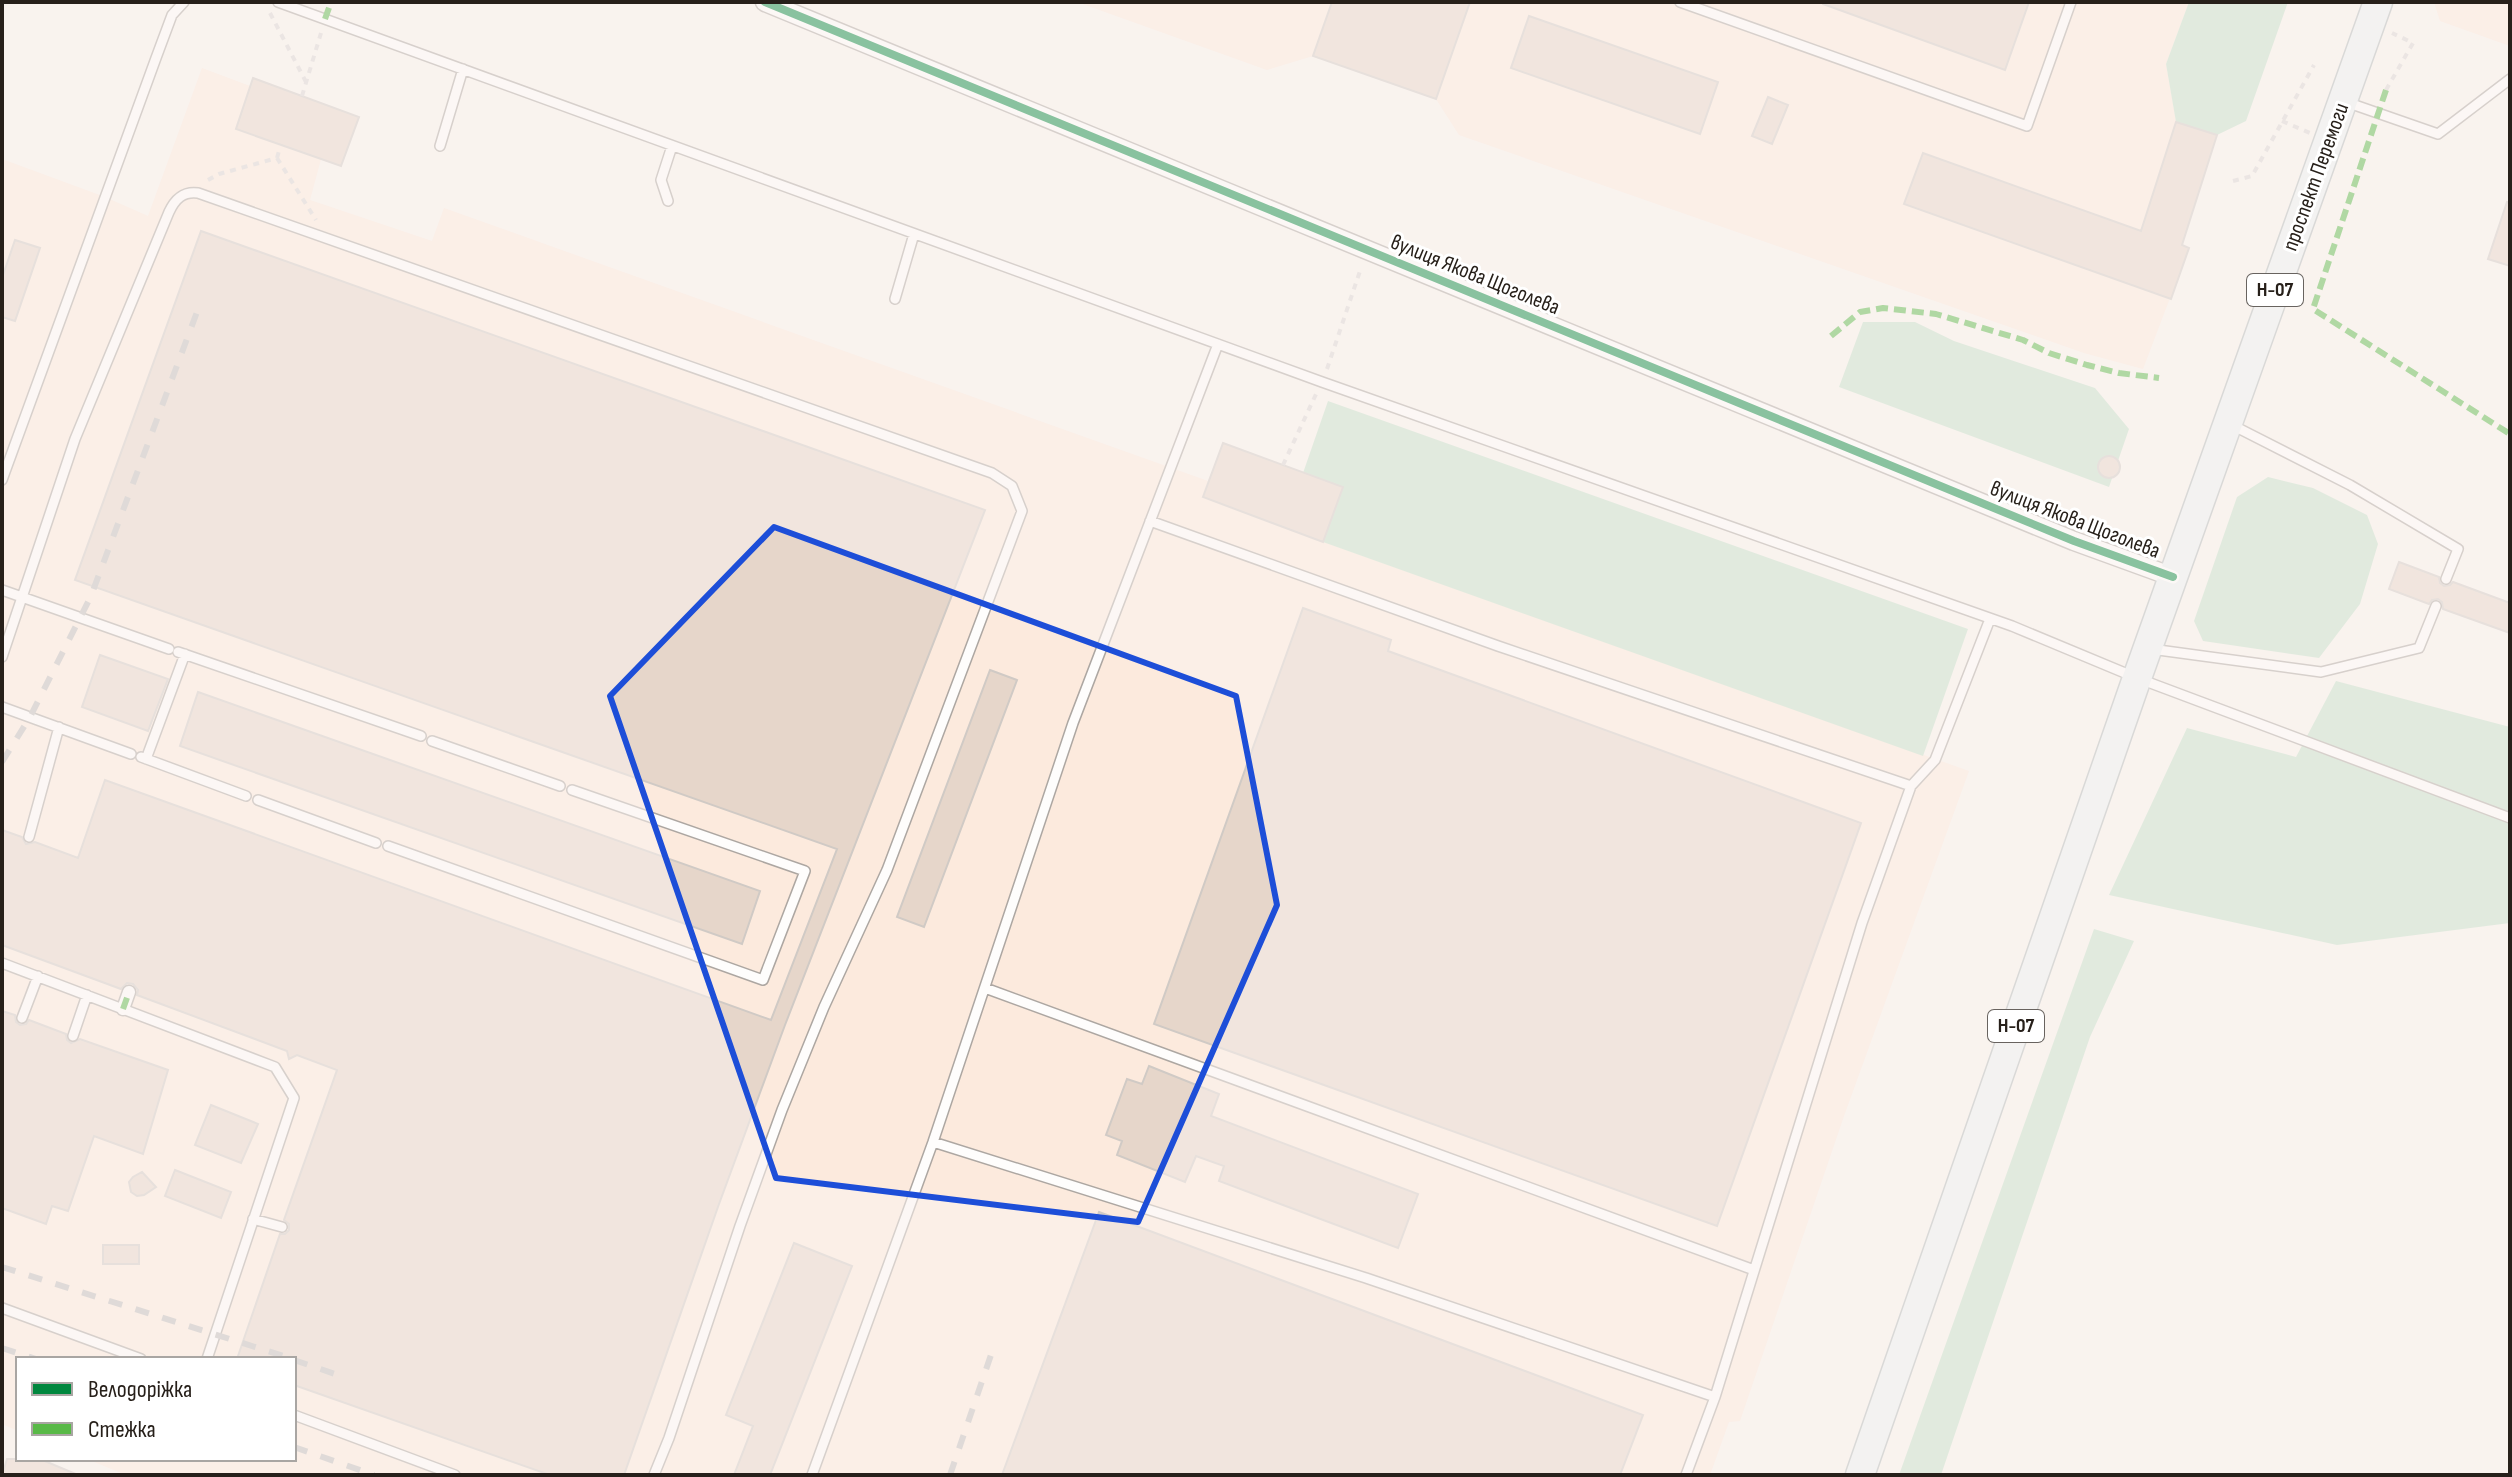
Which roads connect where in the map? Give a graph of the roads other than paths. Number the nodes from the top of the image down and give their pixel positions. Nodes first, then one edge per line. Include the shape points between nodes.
1 (178, 2) edge
2 (184, 2) edge
3 (278, 2) edge
4 (765, 2) edge
5 (1680, 2) edge
6 (2071, 2) edge
7 (2374, 12) edge
8 (172, 15) junction
9 (463, 69) junction
10 (2510, 79) edge
11 (2343, 101) junction
12 (440, 146) dead end
13 (672, 146) junction
14 (668, 201) dead end
15 (914, 234) junction
16 (895, 299) dead end
17 (1218, 344) junction
18 (2228, 423) junction
19 (2, 480) edge
20 (1150, 521) junction
21 (2173, 577) junction
22 (2446, 579) dead end
23 (2, 590) edge
24 (22, 597) junction
25 (2436, 606) dead end
26 (1990, 619) junction
27 (2148, 649) junction
28 (177, 651) junction
29 (2, 657) edge
30 (2137, 678) junction
31 (2, 707) edge
32 (59, 727) junction
33 (421, 736) dead end
34 (432, 741) dead end
35 (139, 757) junction
36 (560, 786) dead end
37 (1911, 786) junction
38 (572, 790) dead end
39 (246, 796) dead end
40 (258, 800) dead end
41 (2510, 818) edge
42 (29, 837) dead end
43 (376, 843) dead end
44 (388, 846) dead end
45 (2, 963) edge
46 (38, 976) junction
47 (985, 988) junction
48 (129, 992) dead end
49 (87, 995) junction
50 (123, 1009) junction
51 (22, 1018) dead end
52 (73, 1036) dead end
53 (933, 1142) junction
54 (253, 1219) junction
55 (282, 1227) dead end
56 (1754, 1270) junction
57 (2, 1308) edge
58 (136, 1357) edge
59 (208, 1357) edge
60 (1715, 1397) junction
61 (296, 1416) edge
62 (455, 1475) edge
63 (654, 1475) edge
64 (812, 1475) edge
65 (1686, 1475) edge
66 (1860, 1475) edge

1 - 8 lane
2 - 8 lane
3 - 9 lane
4 - 21 street, вулиця Якова Щоголева via 2074,541
5 - 6 lane via 2027,126
7 - 11 main road, проспект Перемоги / Н-07
8 - 19 lane
9 - 12 lane
9 - 13 lane
10 - 11 lane via 2438,134
11 - 18 main road, проспект Перемоги / Н-07
13 - 14 lane via 661,180
13 - 15 lane
15 - 16 lane
15 - 17 lane
17 - 20 lane
17 - 26 lane
18 - 21 main road, проспект Перемоги / Н-07
18 - 22 lane via 2350,485 2458,549
20 - 37 lane
20 - 47 lane via 1073,723
21 - 27 main road, Н-07
23 - 24 lane
24 - 28 lane
24 - 29 lane
24 - 63 lane via 81,425 174,201 188,192 992,473 1012,486 1022,511 1001,573 887,870 782,1110
25 - 27 lane via 2419,648 2321,672
26 - 30 lane
26 - 37 lane via 1935,760
27 - 30 main road, Н-07
28 - 33 lane
28 - 35 lane
30 - 41 lane
30 - 66 main road, Н-07
31 - 32 lane
32 - 35 lane
32 - 42 lane
34 - 36 lane
35 - 39 lane
37 - 56 lane via 1862,923
38 - 44 lane via 805,871 763,980
40 - 43 lane
45 - 46 lane
46 - 49 lane
46 - 51 lane
47 - 53 lane
47 - 56 lane
48 - 50 street
49 - 50 lane
49 - 52 lane
50 - 54 lane via 275,1067 294,1098
53 - 60 lane via 1366,1278
53 - 64 lane
54 - 55 lane
54 - 59 lane
56 - 60 lane
57 - 58 lane
60 - 65 lane
61 - 62 lane

